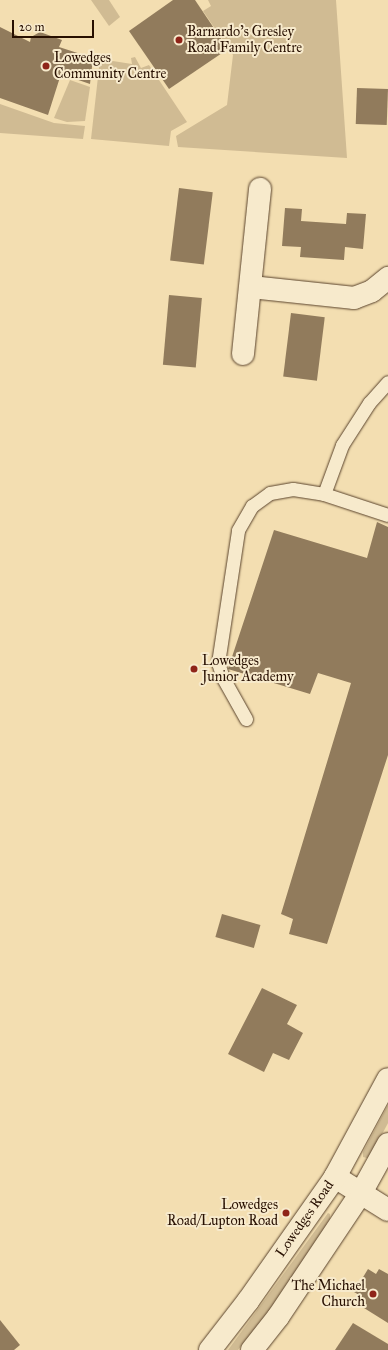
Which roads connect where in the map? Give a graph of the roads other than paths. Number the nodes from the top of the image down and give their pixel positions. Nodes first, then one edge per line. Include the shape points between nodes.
1 (260, 189) dead end
2 (388, 278) edge
3 (251, 287) junction
4 (242, 354) dead end
5 (388, 382) edge
6 (324, 494) junction
7 (388, 516) edge
8 (246, 719) dead end
9 (388, 1079) edge
10 (388, 1144) edge
11 (335, 1177) junction
12 (361, 1193) junction
13 (388, 1210) edge
14 (210, 1350) edge
15 (252, 1350) edge

1 - 3 street
2 - 3 street via 372,290 354,298
3 - 4 street
5 - 6 lane via 369,403 342,445
6 - 7 lane
6 - 8 lane via 293,489 270,492 252,506 238,530 218,663 223,678
9 - 11 street, Lowedges Road
10 - 12 street
11 - 12 street
11 - 14 street, Lowedges Road via 248,1301
12 - 13 street
12 - 15 street via 278,1317

